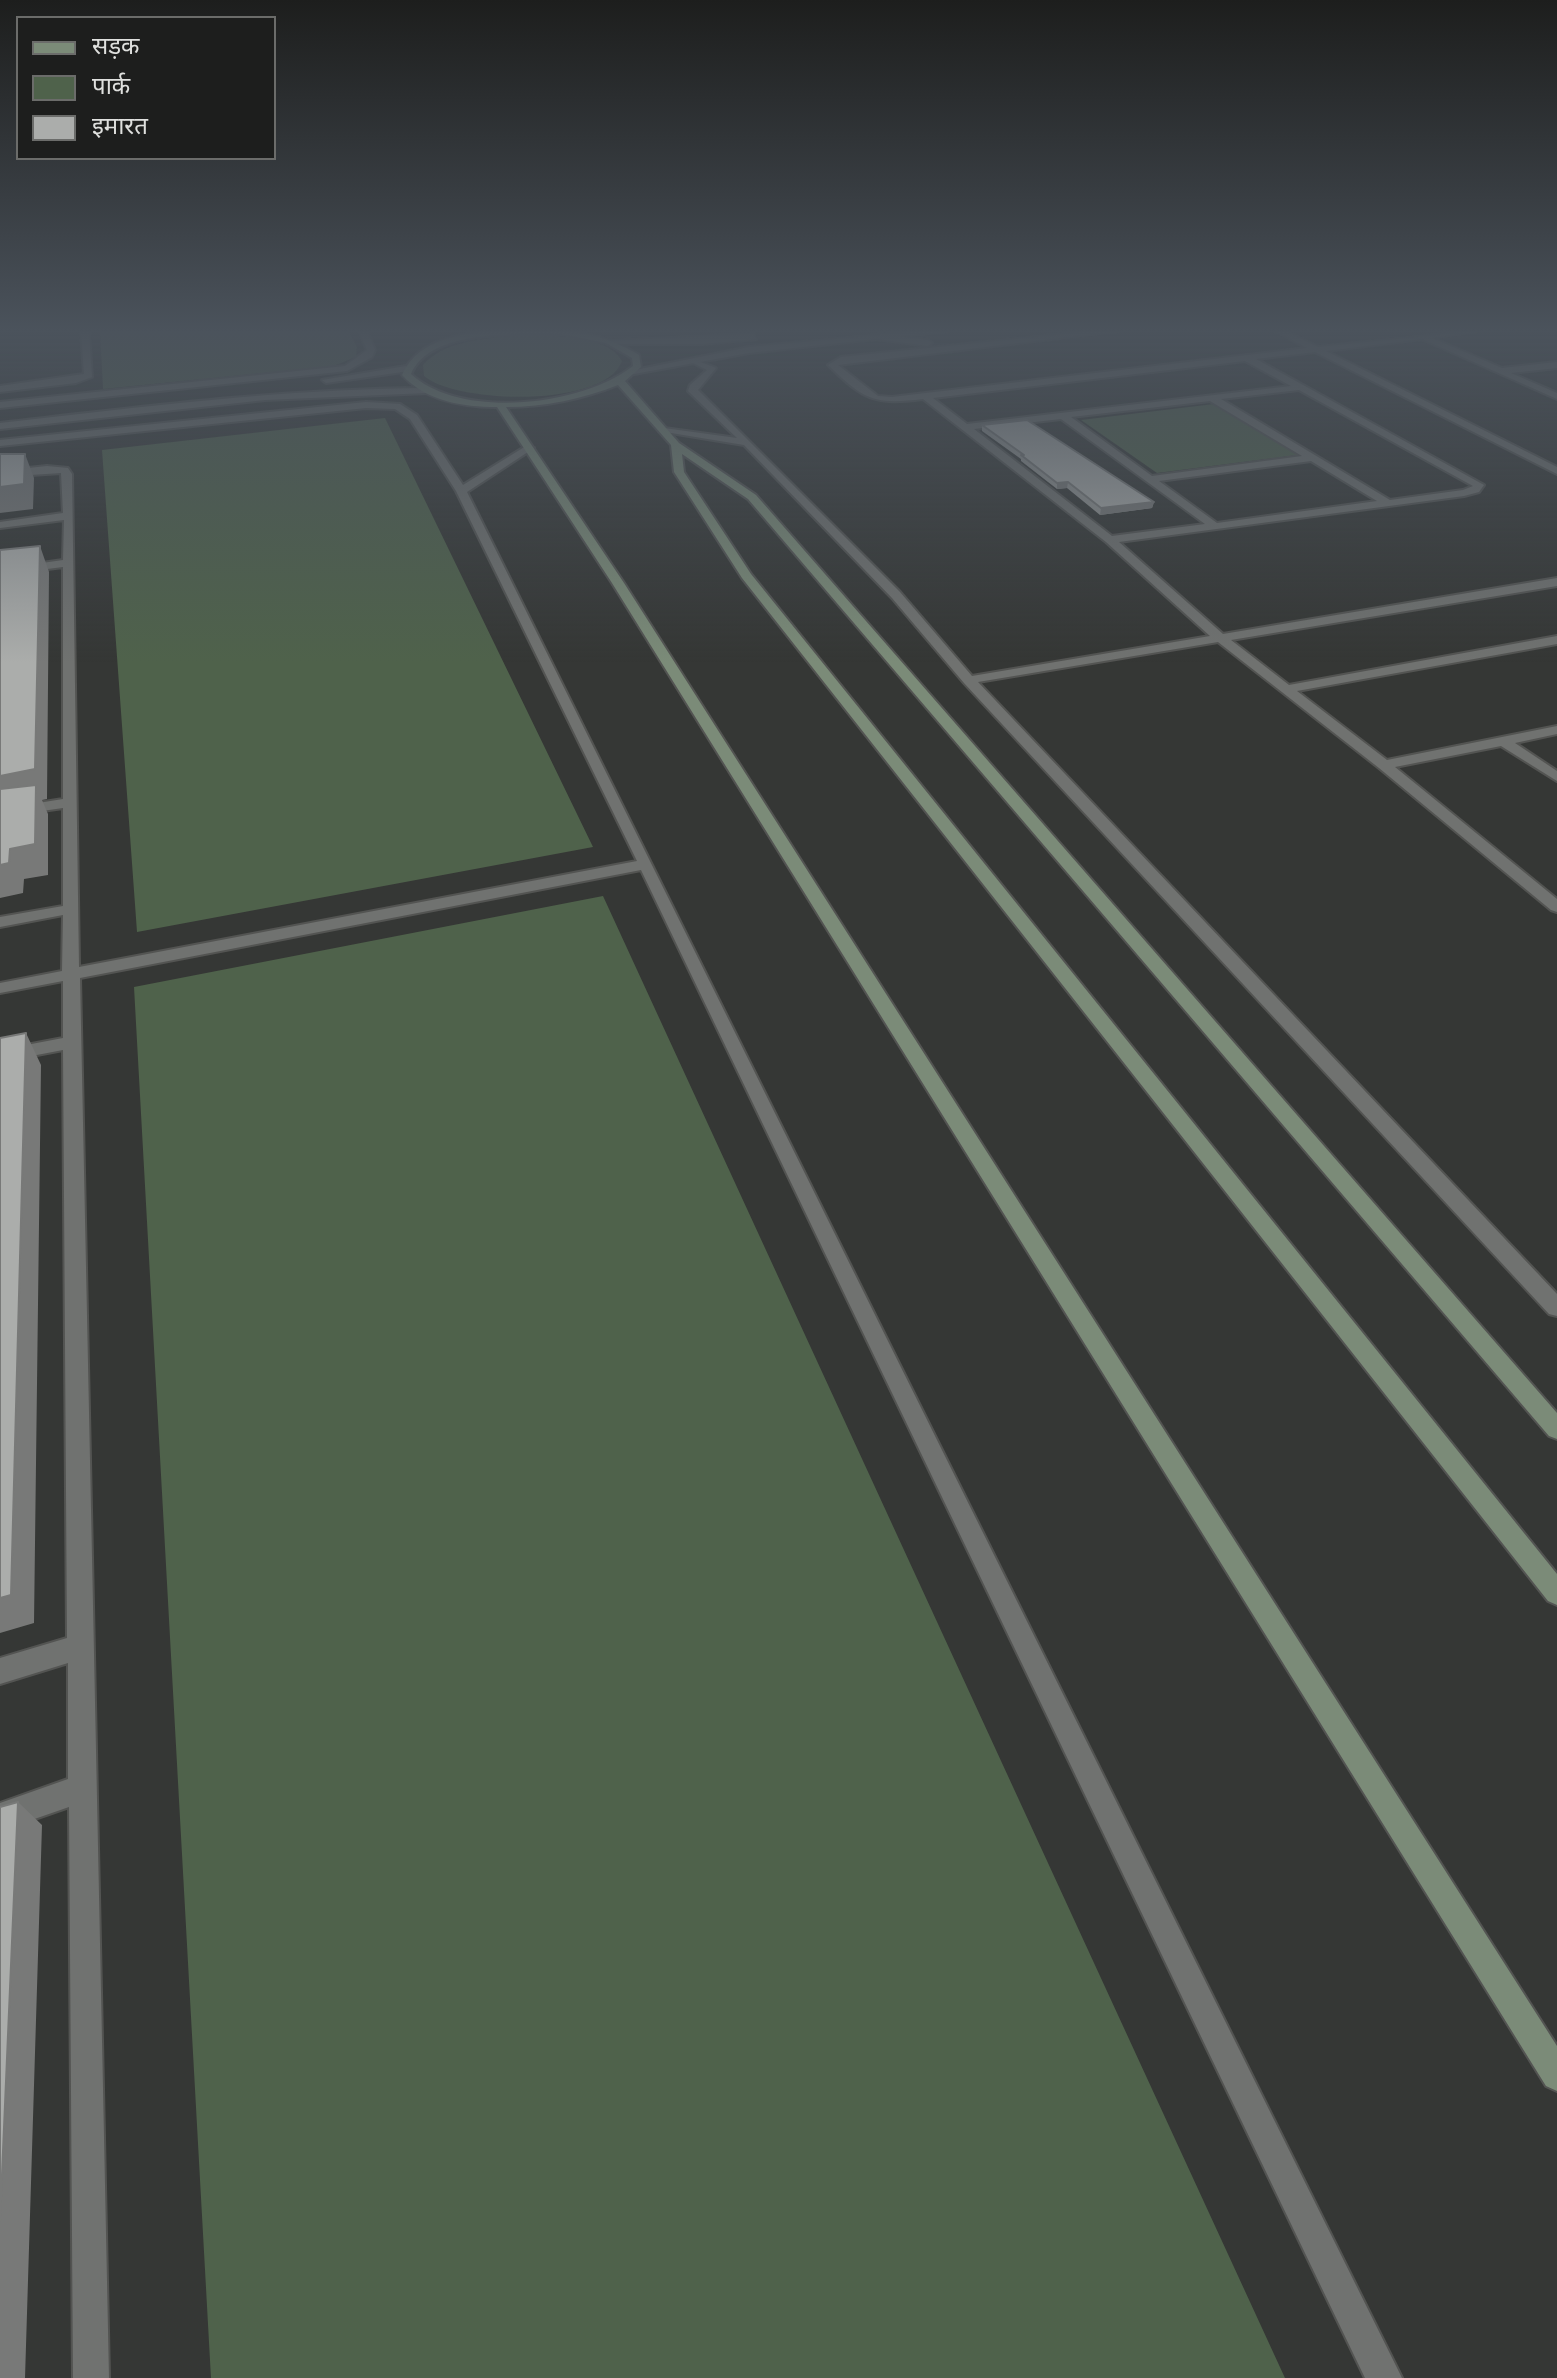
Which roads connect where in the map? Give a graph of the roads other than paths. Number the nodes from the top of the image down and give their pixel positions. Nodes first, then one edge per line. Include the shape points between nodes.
1 (430, 442) edge
2 (525, 442) edge
3 (671, 442) edge
4 (676, 442) edge
5 (747, 442) edge
6 (986, 442) edge
7 (1099, 442) edge
8 (1285, 442) edge
9 (1401, 442) edge
10 (1500, 442) edge
11 (529, 448) junction
12 (1312, 458) junction
13 (1557, 471) edge
14 (0, 474) edge
15 (1149, 479) junction
16 (461, 491) junction
17 (1386, 502) junction
18 (69, 516) junction
19 (0, 525) edge
20 (1213, 525) junction
21 (1110, 540) junction
22 (69, 563) junction
23 (0, 572) edge
24 (1557, 582) edge
25 (1220, 638) junction
26 (1557, 640) edge
27 (969, 680) junction
28 (1287, 689) junction
29 (1557, 730) edge
30 (1503, 741) junction
31 (1384, 765) junction
32 (1557, 777) edge
33 (70, 802) junction
34 (0, 813) edge
35 (646, 864) junction
36 (1557, 907) edge
37 (71, 909) junction
38 (0, 922) edge
39 (71, 974) junction
40 (0, 988) edge
41 (72, 1042) junction
42 (0, 1056) edge
43 (1557, 1308) edge
44 (1557, 1429) edge
45 (1557, 1593) edge
46 (81, 1646) junction
47 (0, 1671) edge
48 (83, 1788) junction
49 (0, 1817) edge
50 (1557, 2075) edge
51 (91, 2378) edge
52 (1384, 2378) edge

1 - 16 street
2 - 11 main road
3 - 45 main road via 679,472 746,576
4 - 44 main road via 752,497
5 - 27 street via 896,595
6 - 21 street
7 - 15 street
8 - 12 street
9 - 17 street via 1479,485 1464,493
10 - 13 street
11 - 16 street
11 - 50 main road
12 - 15 street
12 - 17 street
14 - 18 street via 64,470
15 - 20 street
16 - 35 street
17 - 20 street
18 - 19 street
18 - 22 street
20 - 21 street
21 - 25 street
22 - 23 street
22 - 33 street
24 - 25 street
25 - 27 street
25 - 28 street
26 - 28 street
27 - 43 street
28 - 31 street
29 - 30 street
30 - 31 street
30 - 32 street
31 - 36 street
33 - 34 street
33 - 37 street
35 - 39 street
35 - 52 street
37 - 38 street
37 - 39 street
39 - 40 street
39 - 41 street
41 - 42 street
41 - 46 street
46 - 47 street
46 - 48 street
48 - 49 street
48 - 51 street

